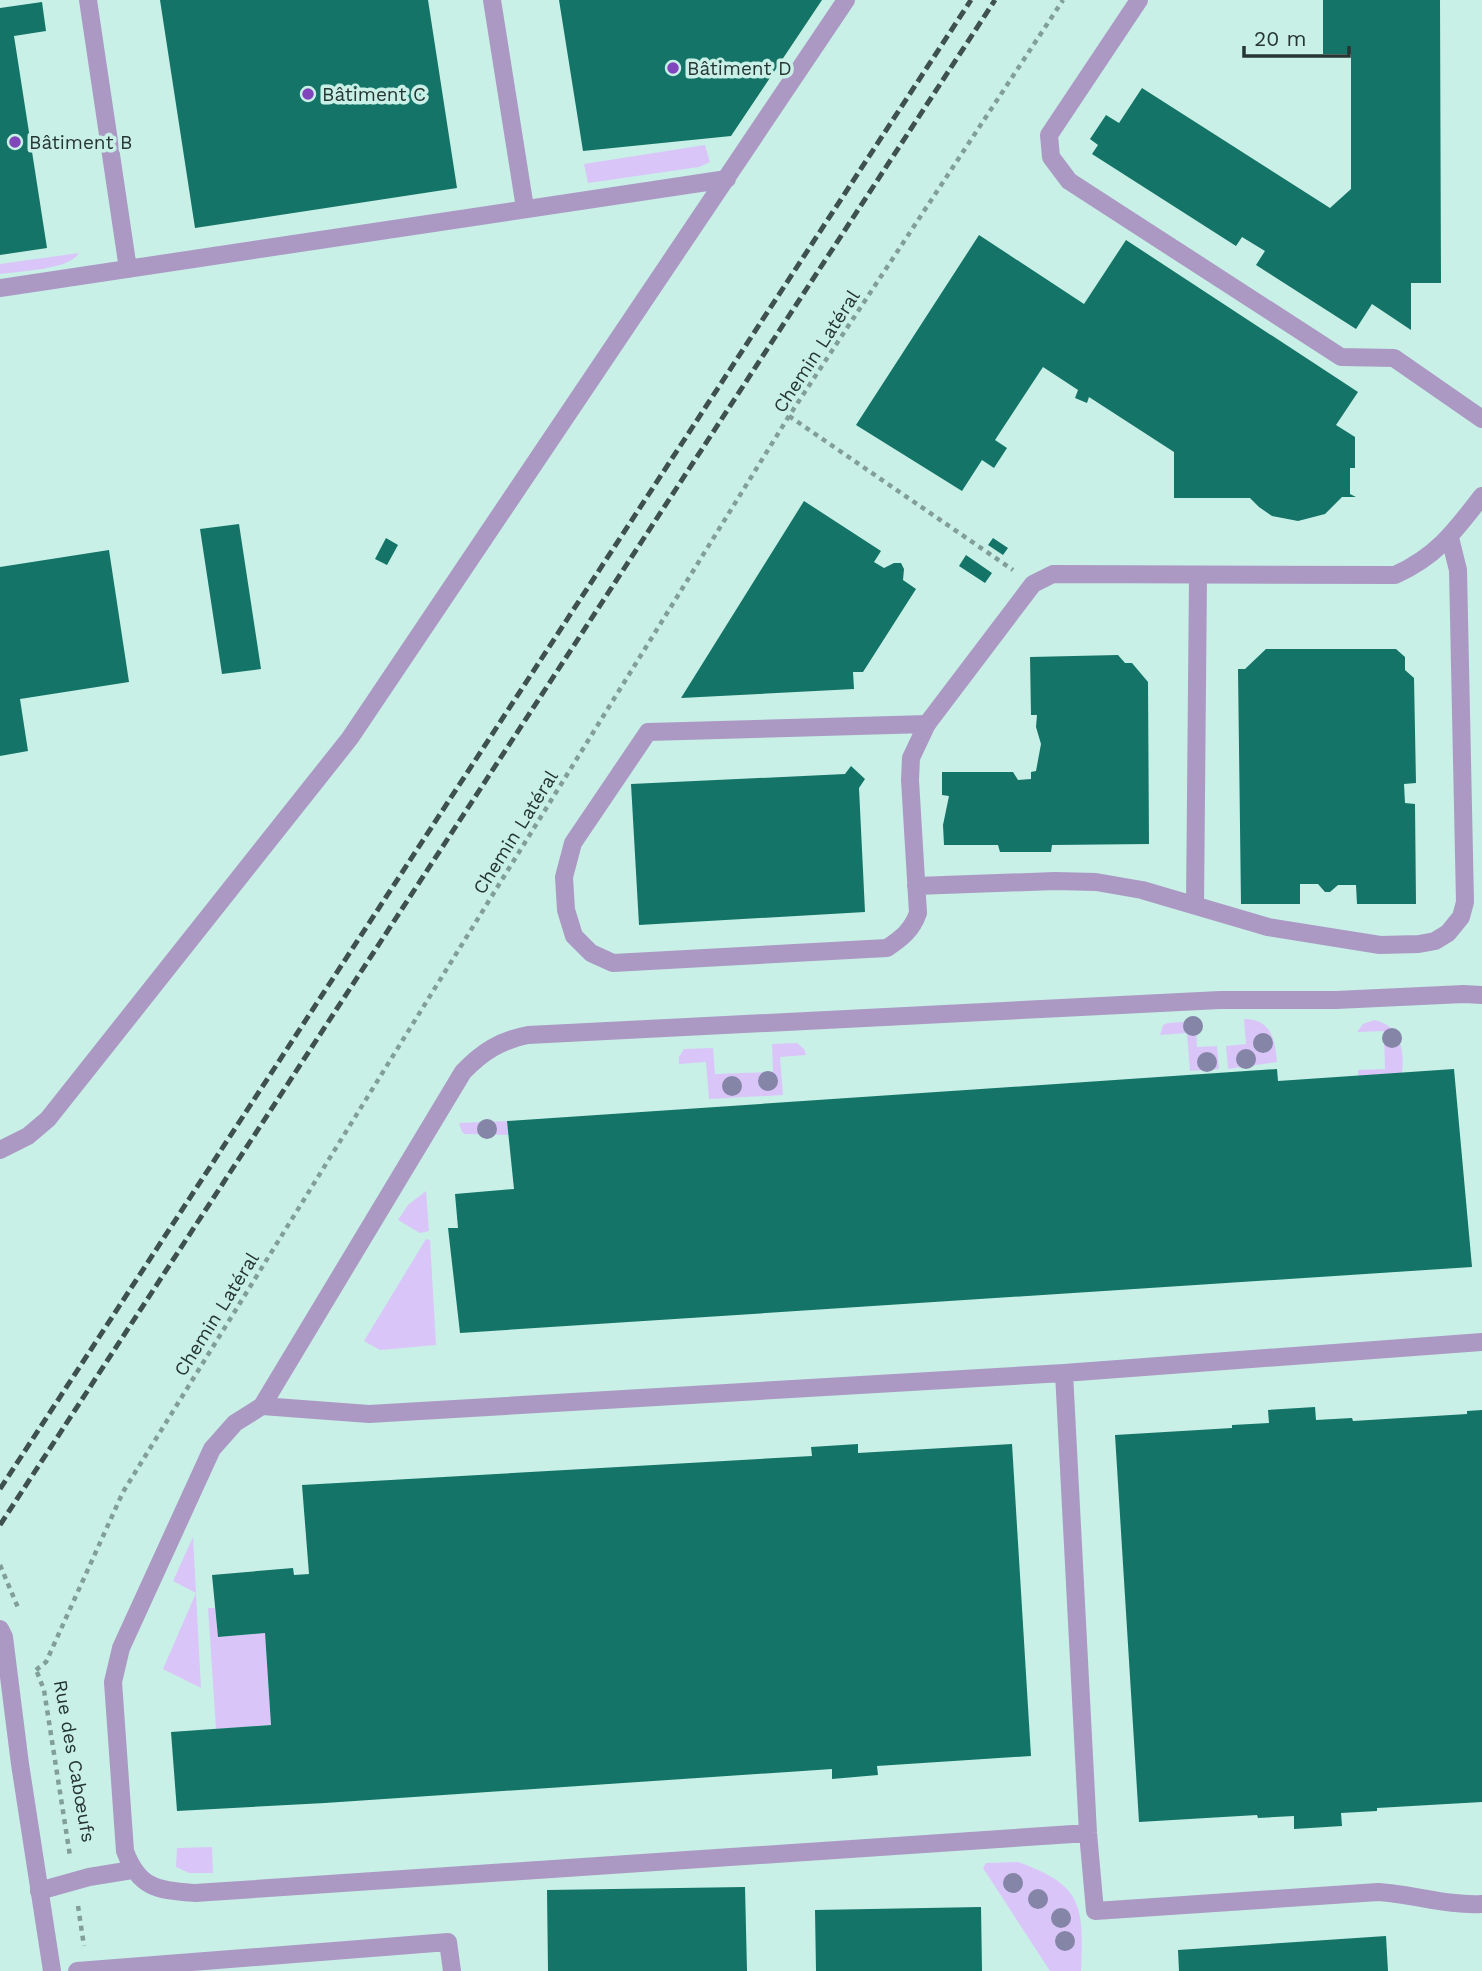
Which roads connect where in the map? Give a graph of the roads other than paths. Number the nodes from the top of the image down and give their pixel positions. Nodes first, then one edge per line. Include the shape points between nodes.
1 (88, 0) edge
2 (492, 0) edge
3 (846, 0) edge
4 (1139, 0) edge
5 (727, 179) junction
6 (525, 208) junction
7 (128, 269) junction
8 (0, 288) edge
9 (1482, 419) edge
10 (1482, 496) edge
11 (1450, 538) junction
12 (1198, 576) junction
13 (927, 724) junction
14 (916, 886) junction
15 (1195, 906) junction
16 (1482, 995) edge
17 (0, 1150) edge
18 (1482, 1342) edge
19 (1064, 1373) junction
20 (262, 1406) junction
21 (0, 1629) edge
22 (1088, 1833) junction
23 (132, 1870) junction
24 (39, 1891) junction
25 (1482, 1904) edge
26 (83, 1970) edge
27 (52, 1971) edge
28 (452, 1971) edge

1 - 7 street
2 - 6 street
3 - 5 street
4 - 9 street via 1049,135 1051,157 1069,181 1341,357 1394,358
5 - 6 street
5 - 17 street via 350,738 48,1119
6 - 7 street
7 - 8 street
10 - 11 street
11 - 12 street via 1395,575
11 - 15 street via 1458,570 1465,902 1461,917 1435,942 1380,945 1268,927
12 - 13 street via 1053,574 1033,584
12 - 15 street
13 - 14 street via 911,758
13 - 14 street via 648,732 573,843 564,877 566,910 574,936 591,953 613,963 887,948 914,925
14 - 15 street via 1096,882
16 - 20 street via 1207,1000 528,1035 499,1042 463,1072
18 - 19 street
19 - 20 street via 369,1414
19 - 22 street
20 - 23 street via 235,1423 212,1449 121,1647 113,1682 125,1851
21 - 24 street
22 - 23 street via 195,1893 155,1887
22 - 25 street via 1095,1911 1378,1892
23 - 24 street
24 - 27 street
26 - 28 street via 448,1942

